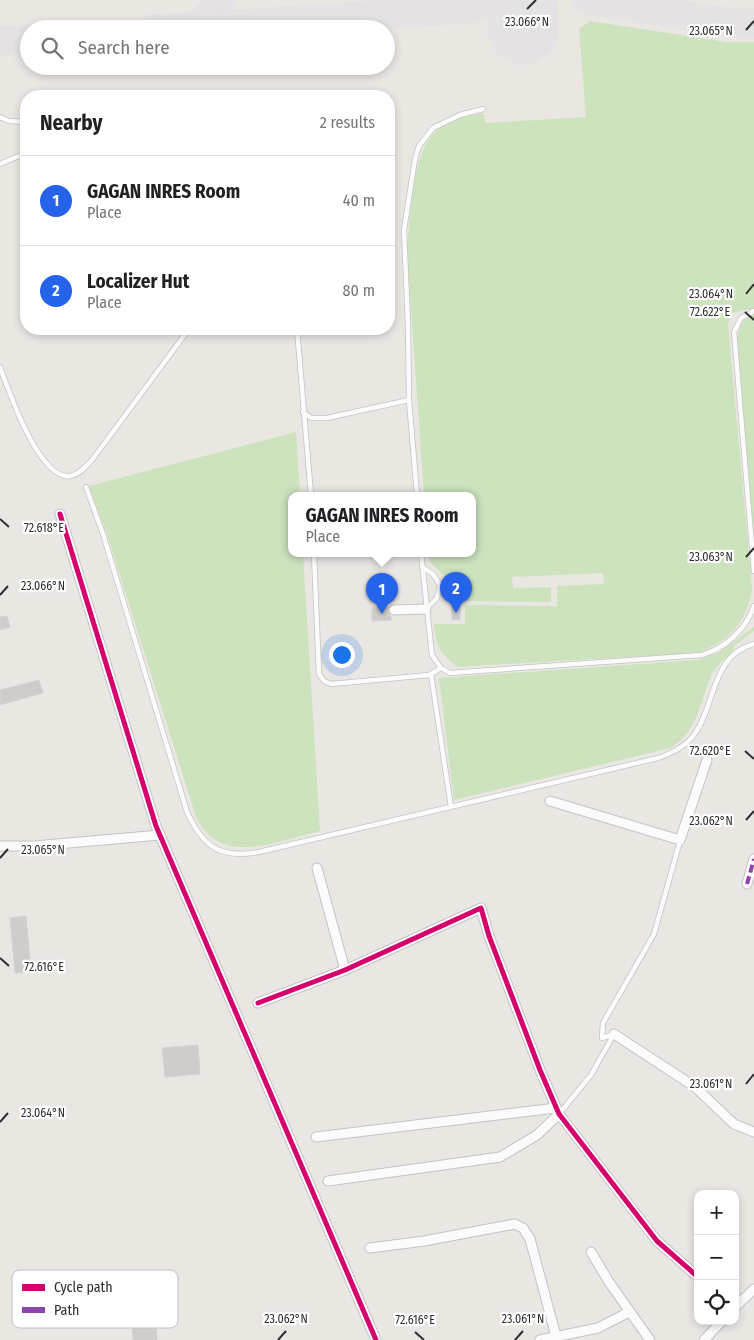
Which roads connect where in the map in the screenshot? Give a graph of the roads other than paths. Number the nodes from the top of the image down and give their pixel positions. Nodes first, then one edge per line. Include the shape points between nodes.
1 (483, 109) dead end
2 (0, 117) edge
3 (20, 122) edge
4 (20, 156) edge
5 (0, 164) edge
6 (754, 311) edge
7 (185, 335) edge
8 (297, 335) edge
9 (0, 367) edge
10 (409, 400) junction
11 (303, 412) junction
12 (86, 487) dead end
13 (311, 492) edge
14 (418, 492) edge
15 (60, 514) dead end
16 (314, 557) edge
17 (421, 557) edge
18 (422, 567) junction
19 (754, 571) edge
20 (754, 606) edge
21 (426, 608) junction
22 (394, 610) dead end
23 (754, 615) edge
24 (748, 619) junction
25 (754, 644) edge
26 (441, 668) junction
27 (431, 674) junction
28 (706, 760) dead end
29 (550, 801) dead end
30 (450, 807) junction
31 (160, 835) junction
32 (680, 840) junction
33 (0, 846) edge
34 (754, 859) edge
35 (317, 868) dead end
36 (747, 884) dead end
37 (345, 970) junction
38 (258, 1003) dead end
39 (614, 1034) junction
40 (558, 1111) junction
41 (754, 1132) edge
42 (316, 1137) dead end
43 (328, 1181) dead end
44 (370, 1248) dead end
45 (591, 1252) dead end
46 (694, 1274) edge
47 (754, 1289) edge
48 (739, 1303) edge
49 (629, 1312) junction
50 (718, 1325) edge
51 (557, 1338) edge
52 (376, 1340) edge
53 (540, 1340) edge
54 (650, 1340) edge
55 (704, 1340) edge

1 - 10 lane via 460,115 433,128 419,146 415,159 404,230
2 - 3 lane
4 - 5 lane
6 - 19 lane via 741,318 734,332
7 - 9 lane via 92,460 72,476 54,471 34,446
8 - 11 lane
10 - 11 lane via 327,418 311,418
10 - 14 lane
11 - 13 lane
12 - 30 lane via 188,812 204,841 223,852 245,855
15 - 31 street
16 - 27 lane via 319,672 322,679 339,684
17 - 18 lane
18 - 21 lane
18 - 21 lane via 433,574 440,585 437,598
20 - 24 lane
21 - 22 street
21 - 26 lane via 432,655
23 - 24 lane
24 - 26 lane via 739,632 723,645 697,656 450,674
25 - 30 lane via 725,663 698,728 673,752
26 - 27 lane
27 - 30 lane
28 - 32 street
29 - 32 street
31 - 33 street
31 - 52 street
32 - 39 lane via 654,934 603,1023 602,1038
34 - 36 street
35 - 37 street
37 - 38 street
37 - 40 street via 481,908
39 - 40 lane via 591,1076
39 - 41 street via 696,1087 734,1124
40 - 42 street
40 - 43 street via 537,1135 500,1157
40 - 46 street via 657,1242
44 - 51 street via 515,1224 523,1228 530,1240
45 - 49 street
47 - 48 street
49 - 51 street via 598,1328
49 - 54 street
50 - 55 street
51 - 53 street

